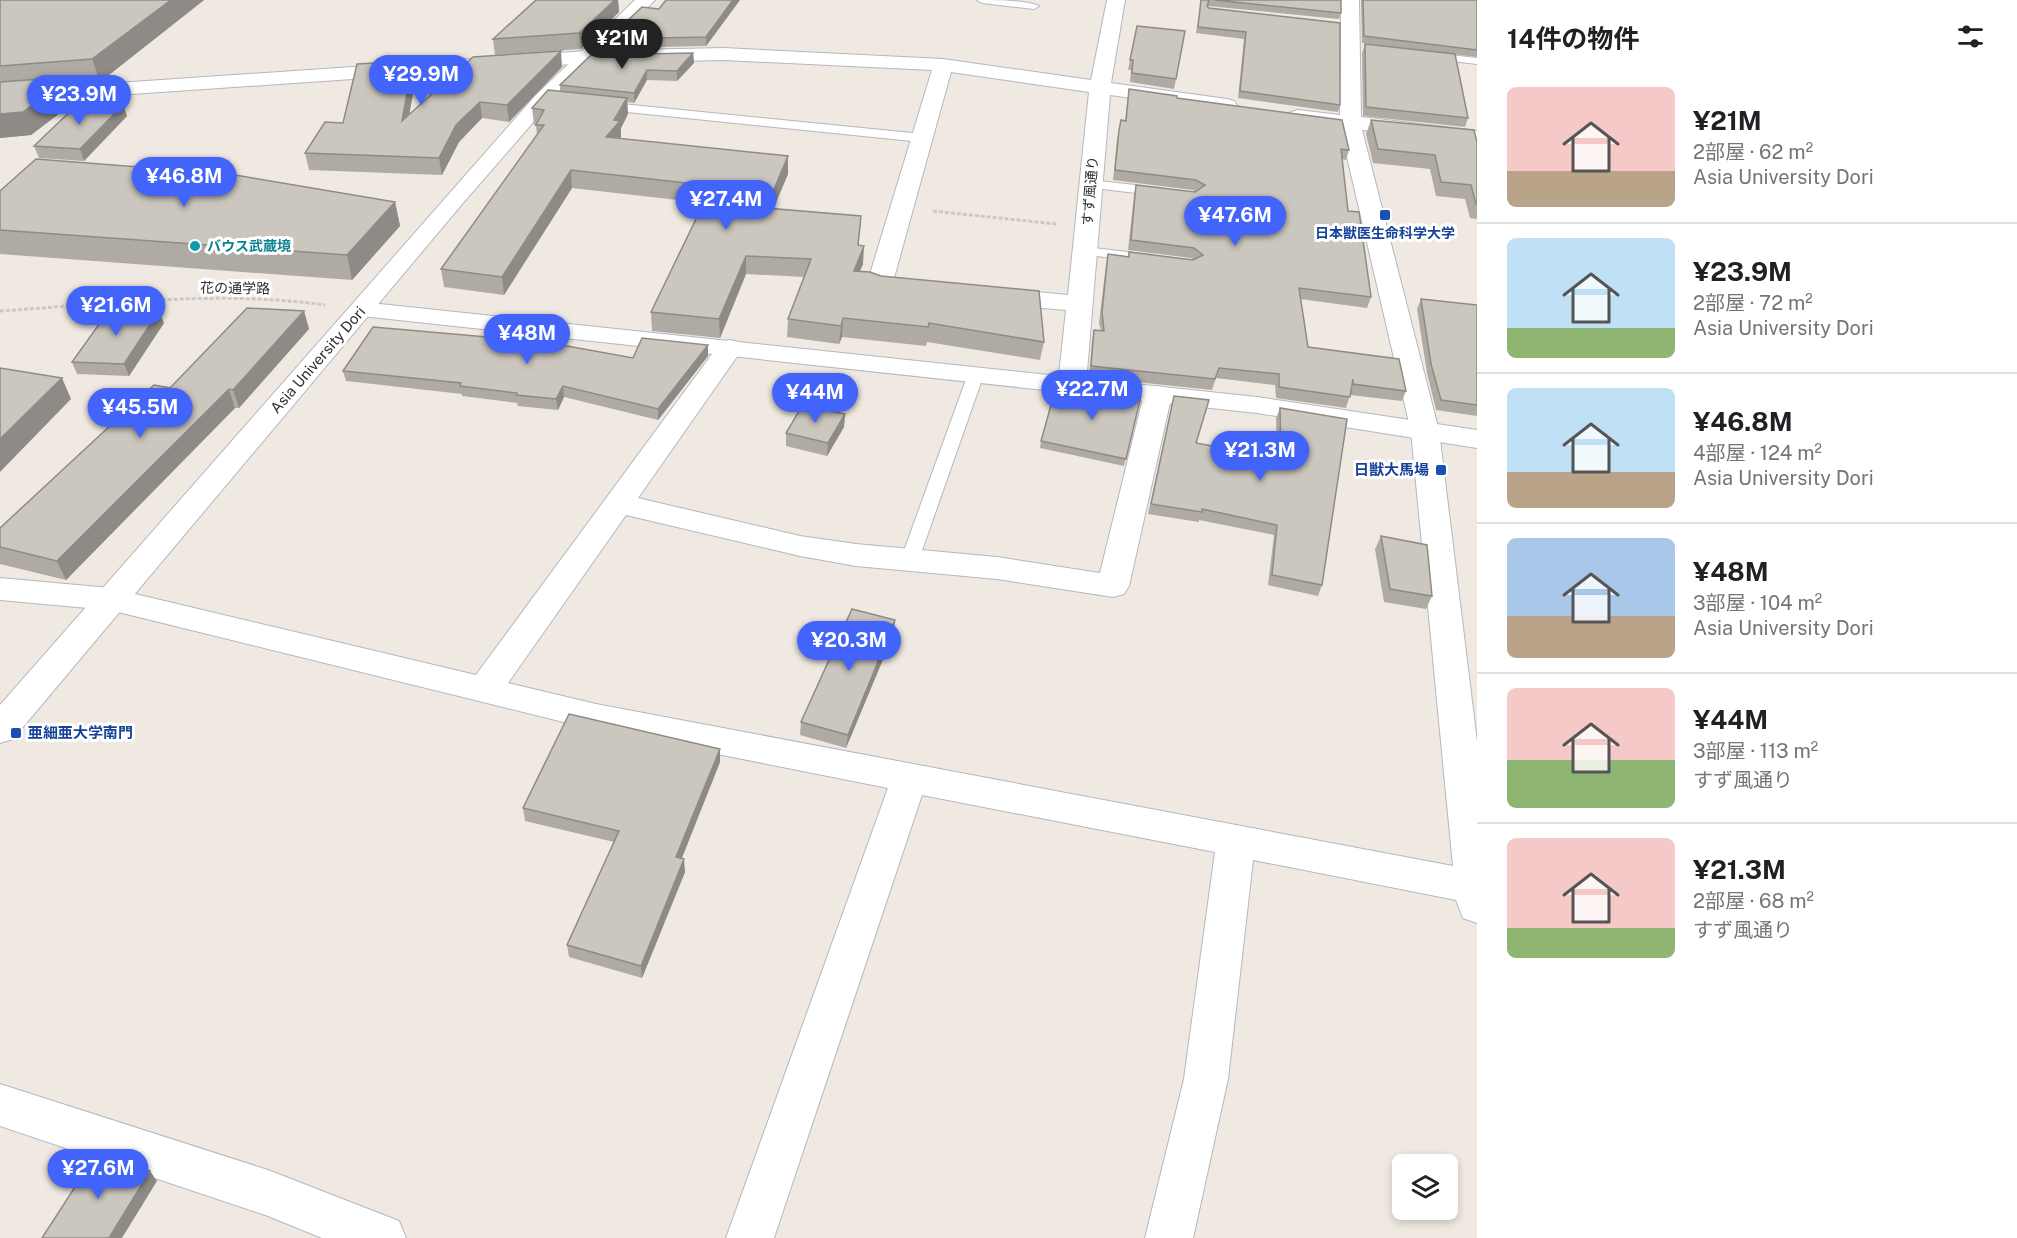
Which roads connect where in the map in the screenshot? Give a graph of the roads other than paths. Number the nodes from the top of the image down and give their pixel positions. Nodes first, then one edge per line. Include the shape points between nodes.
1 (646, 0) edge
2 (982, 0) edge
3 (1116, 0) edge
4 (1350, 0) edge
5 (1034, 6) dead end
6 (1417, 54) edge
7 (587, 57) junction
8 (1477, 61) edge
9 (944, 65) junction
10 (1100, 87) junction
11 (0, 97) edge
12 (586, 105) edge
13 (1242, 108) edge
14 (1274, 112) edge
15 (1350, 123) junction
16 (1477, 137) edge
17 (922, 138) junction
18 (1091, 184) junction
19 (1174, 194) edge
20 (1085, 250) junction
21 (1172, 261) edge
22 (939, 290) edge
23 (974, 294) edge
24 (1080, 304) junction
25 (361, 310) junction
26 (730, 348) junction
27 (976, 374) junction
28 (1072, 384) junction
29 (1158, 394) junction
30 (1425, 430) junction
31 (1477, 439) edge
32 (616, 503) junction
33 (910, 559) junction
34 (0, 589) edge
35 (110, 599) junction
36 (485, 688) junction
37 (0, 729) edge
38 (910, 777) junction
39 (1236, 839) junction
40 (1476, 893) edge
41 (0, 1105) edge
42 (382, 1238) edge
43 (750, 1238) edge
44 (1169, 1238) edge

1 - 7 street, Asia University Dori
2 - 5 lane
3 - 10 street, すず風通り
4 - 15 street via 1344,25 1356,47
6 - 8 lane
7 - 9 street via 723,54
7 - 11 street
7 - 25 street, Asia University Dori via 553,101 455,198
9 - 10 street
9 - 17 street
10 - 13 street
10 - 18 street, すず風通り
12 - 17 lane
14 - 15 street
15 - 16 street
15 - 30 street
17 - 22 street via 880,284
18 - 19 lane
18 - 20 street, すず風通り
20 - 21 lane
20 - 24 street, すず風通り
23 - 24 street
24 - 28 street, すず風通り
25 - 26 street
25 - 35 street, Asia University Dori
26 - 27 street
26 - 32 street
27 - 28 street
27 - 33 lane
28 - 29 street
29 - 30 street
29 - 33 street via 1113,586
30 - 31 street
30 - 40 street
32 - 33 street via 800,546
32 - 36 street
34 - 35 street
35 - 36 street
35 - 37 street, Asia University Dori
36 - 38 street via 596,717
38 - 39 street
38 - 43 street
39 - 40 street
39 - 44 street via 1206,1079
41 - 42 street via 268,1193

